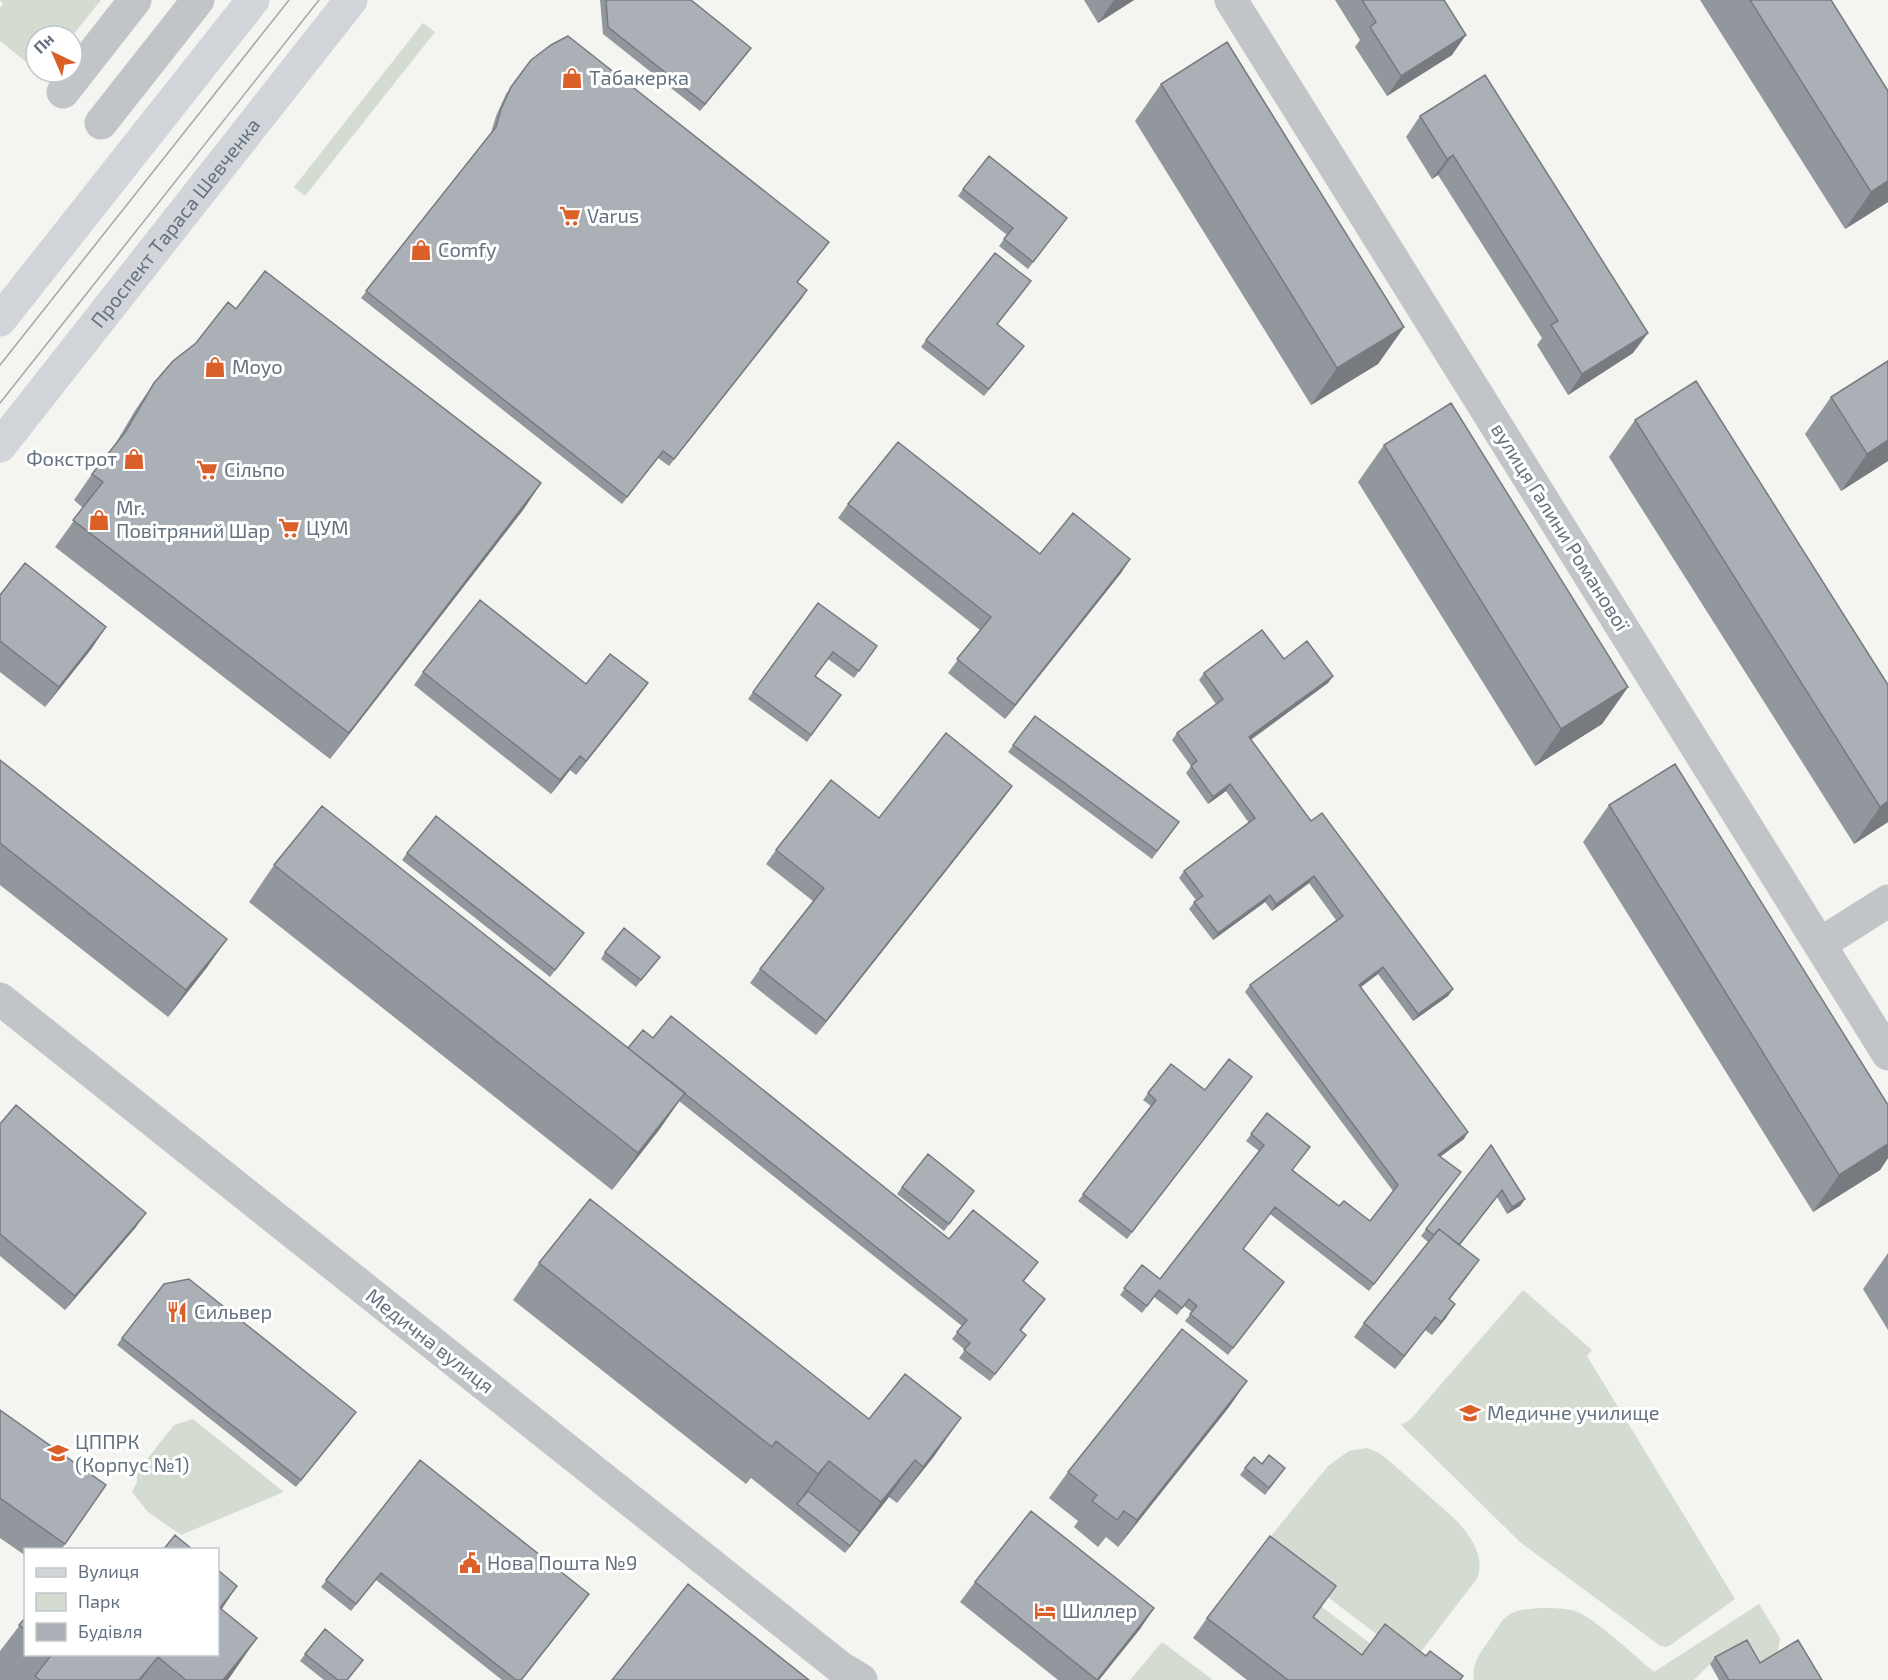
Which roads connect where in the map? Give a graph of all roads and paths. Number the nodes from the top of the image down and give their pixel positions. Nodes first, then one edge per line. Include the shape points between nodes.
1 (135, 0) edge
2 (198, 0) edge
3 (253, 0) edge
4 (351, 0) edge
5 (1232, 0) edge
6 (63, 92) dead end
7 (101, 123) dead end
8 (0, 320) edge
9 (0, 446) edge
10 (1888, 901) edge
11 (1820, 944) junction
12 (0, 999) edge
13 (1888, 1054) edge
14 (861, 1680) edge

1 - 6 street
2 - 7 street
3 - 8 main road
4 - 9 main road, Проспект Тараса Шевченка
5 - 11 street, вулиця Галини Романової
10 - 11 street
11 - 13 street, вулиця Галини Романової
12 - 14 street, Медична вулиця via 832,1661

